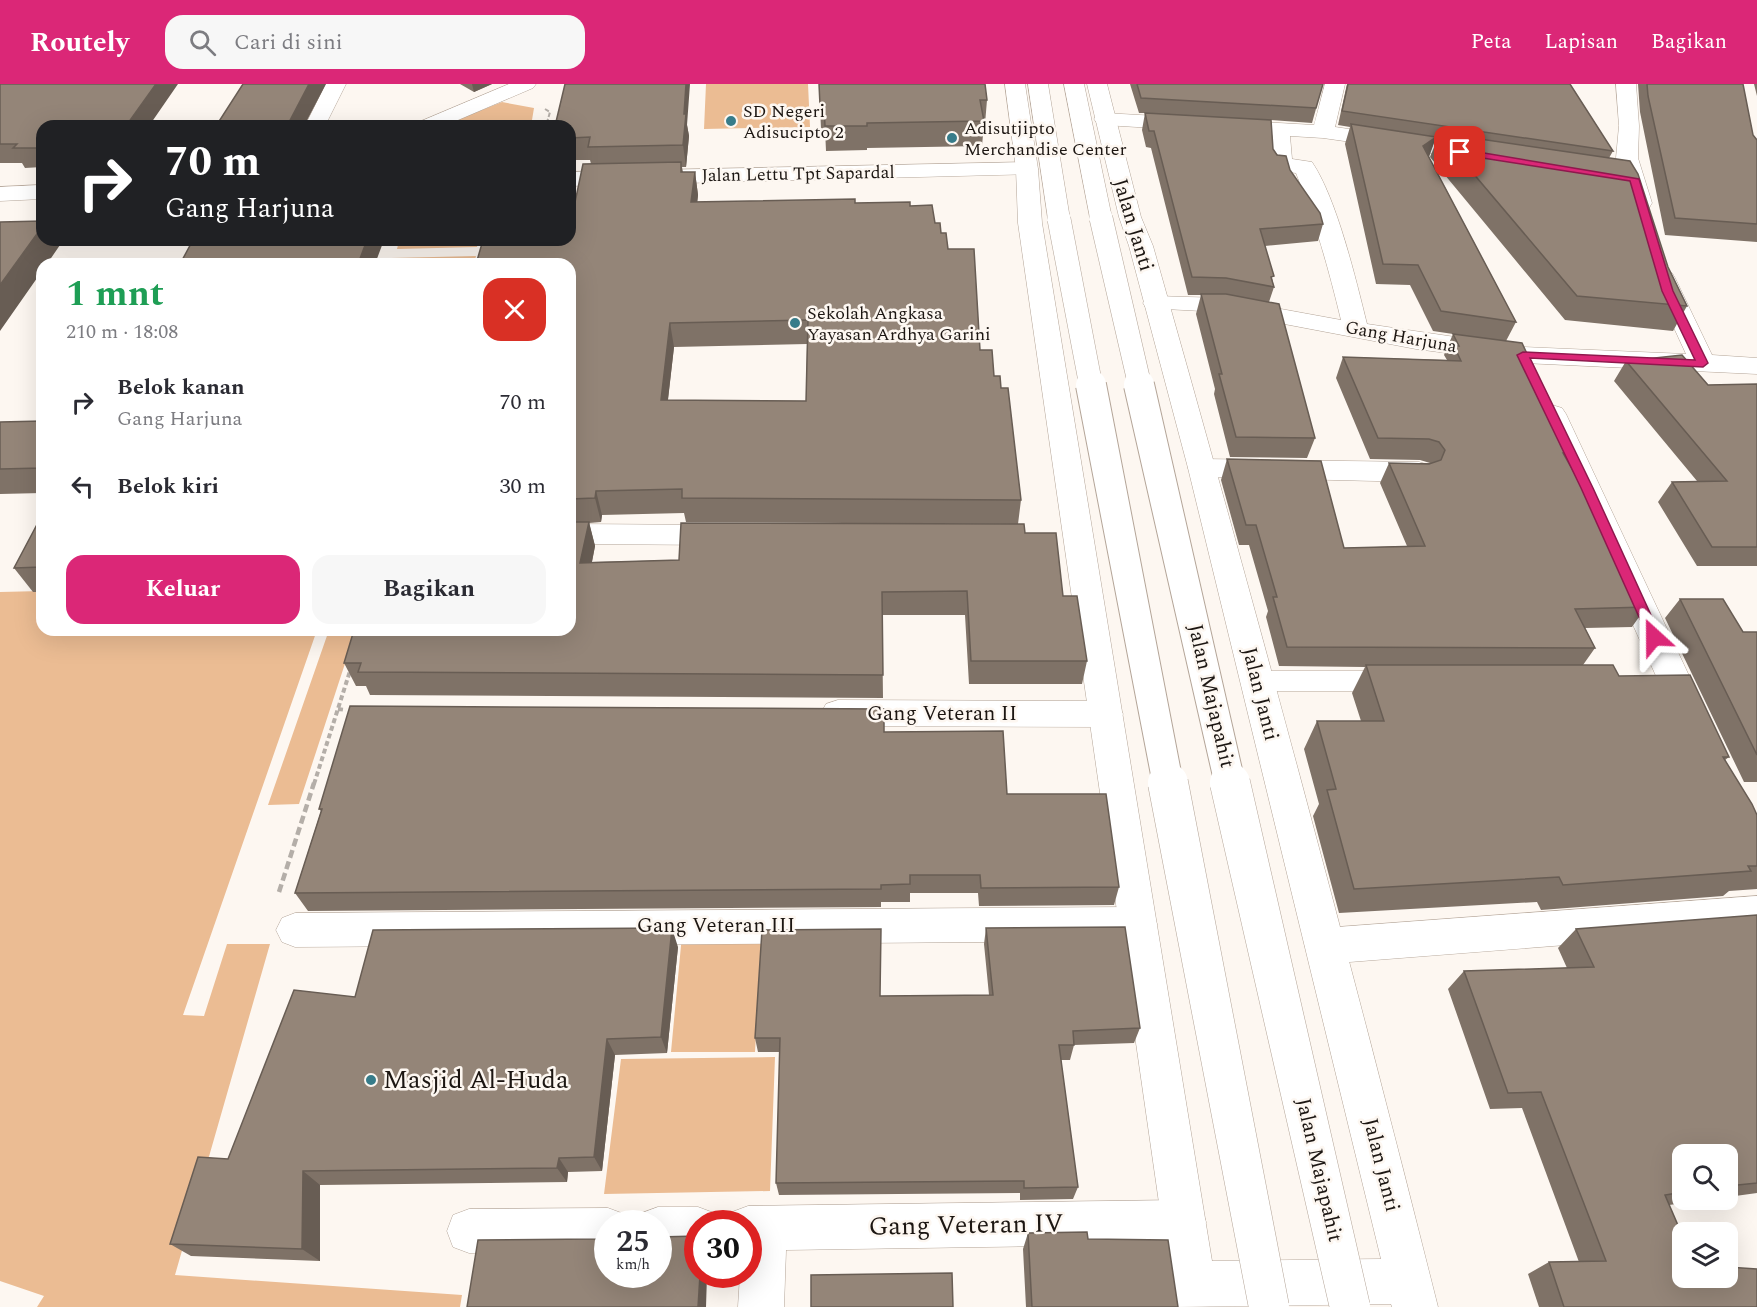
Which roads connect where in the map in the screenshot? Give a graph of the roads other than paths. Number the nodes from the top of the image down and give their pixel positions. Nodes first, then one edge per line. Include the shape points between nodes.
1 (336, 84) edge
2 (526, 84) edge
3 (1335, 84) edge
4 (1626, 84) edge
5 (1032, 85) edge
6 (1080, 85) edge
7 (1104, 119) junction
8 (318, 120) edge
9 (440, 120) edge
10 (1279, 129) junction
11 (1323, 132) junction
12 (1494, 157) edge
13 (1027, 169) junction
14 (1611, 175) edge
15 (576, 179) edge
16 (1634, 179) junction
17 (36, 192) edge
18 (0, 194) edge
19 (1646, 221) edge
20 (1658, 262) edge
21 (1155, 303) junction
22 (1356, 330) junction
23 (1523, 355) junction
24 (1703, 363) junction
25 (1757, 366) edge
26 (1203, 468) junction
27 (1419, 472) edge
28 (576, 534) edge
29 (746, 535) edge
30 (1257, 681) junction
31 (1417, 681) edge
32 (809, 713) edge
33 (1106, 714) junction
34 (1704, 743) edge
35 (1757, 913) edge
36 (1138, 924) junction
37 (295, 930) road end
38 (1324, 946) junction
39 (1184, 1222) junction
40 (762, 1228) edge
41 (594, 1230) edge
42 (470, 1231) dead end
43 (760, 1288) edge
44 (1412, 1294) edge
45 (1196, 1295) edge
46 (761, 1307) edge
47 (1269, 1307) edge
48 (1350, 1307) edge

1 - 8 main road
2 - 9 main road
3 - 11 main road
4 - 16 main road via 1627,158
5 - 13 main road
5 - 47 main road, bridge
6 - 7 main road, Jalan Janti
6 - 48 main road, Jalan Majapahit, bridge via 1101,218
7 - 10 main road
7 - 21 main road, Jalan Janti
10 - 11 main road
10 - 22 main road via 1281,165 1304,166 1345,284
11 - 12 main road
13 - 15 main road, Jalan Lettu Tpt Sapardal
13 - 33 main road via 1064,536
14 - 16 main road
16 - 19 main road
17 - 18 main road
20 - 24 main road
21 - 22 main road, Gang Harjuna via 1221,305
21 - 26 main road, Jalan Janti
22 - 23 main road, Gang Harjuna
23 - 24 main road, Gang Harjuna
23 - 34 main road via 1587,488 1662,680
24 - 25 main road, Gang Harjuna
26 - 27 main road
26 - 30 main road, Jalan Janti
28 - 29 main road
30 - 31 lane
30 - 38 main road, Jalan Janti
32 - 33 main road, Gang Veteran II
33 - 36 main road
35 - 38 main road
36 - 37 main road, Gang Veteran III
36 - 39 main road
38 - 44 main road, Jalan Janti
39 - 40 main road, Gang Veteran IV
39 - 45 main road
41 - 42 main road
43 - 46 main road
44 - 45 main road

